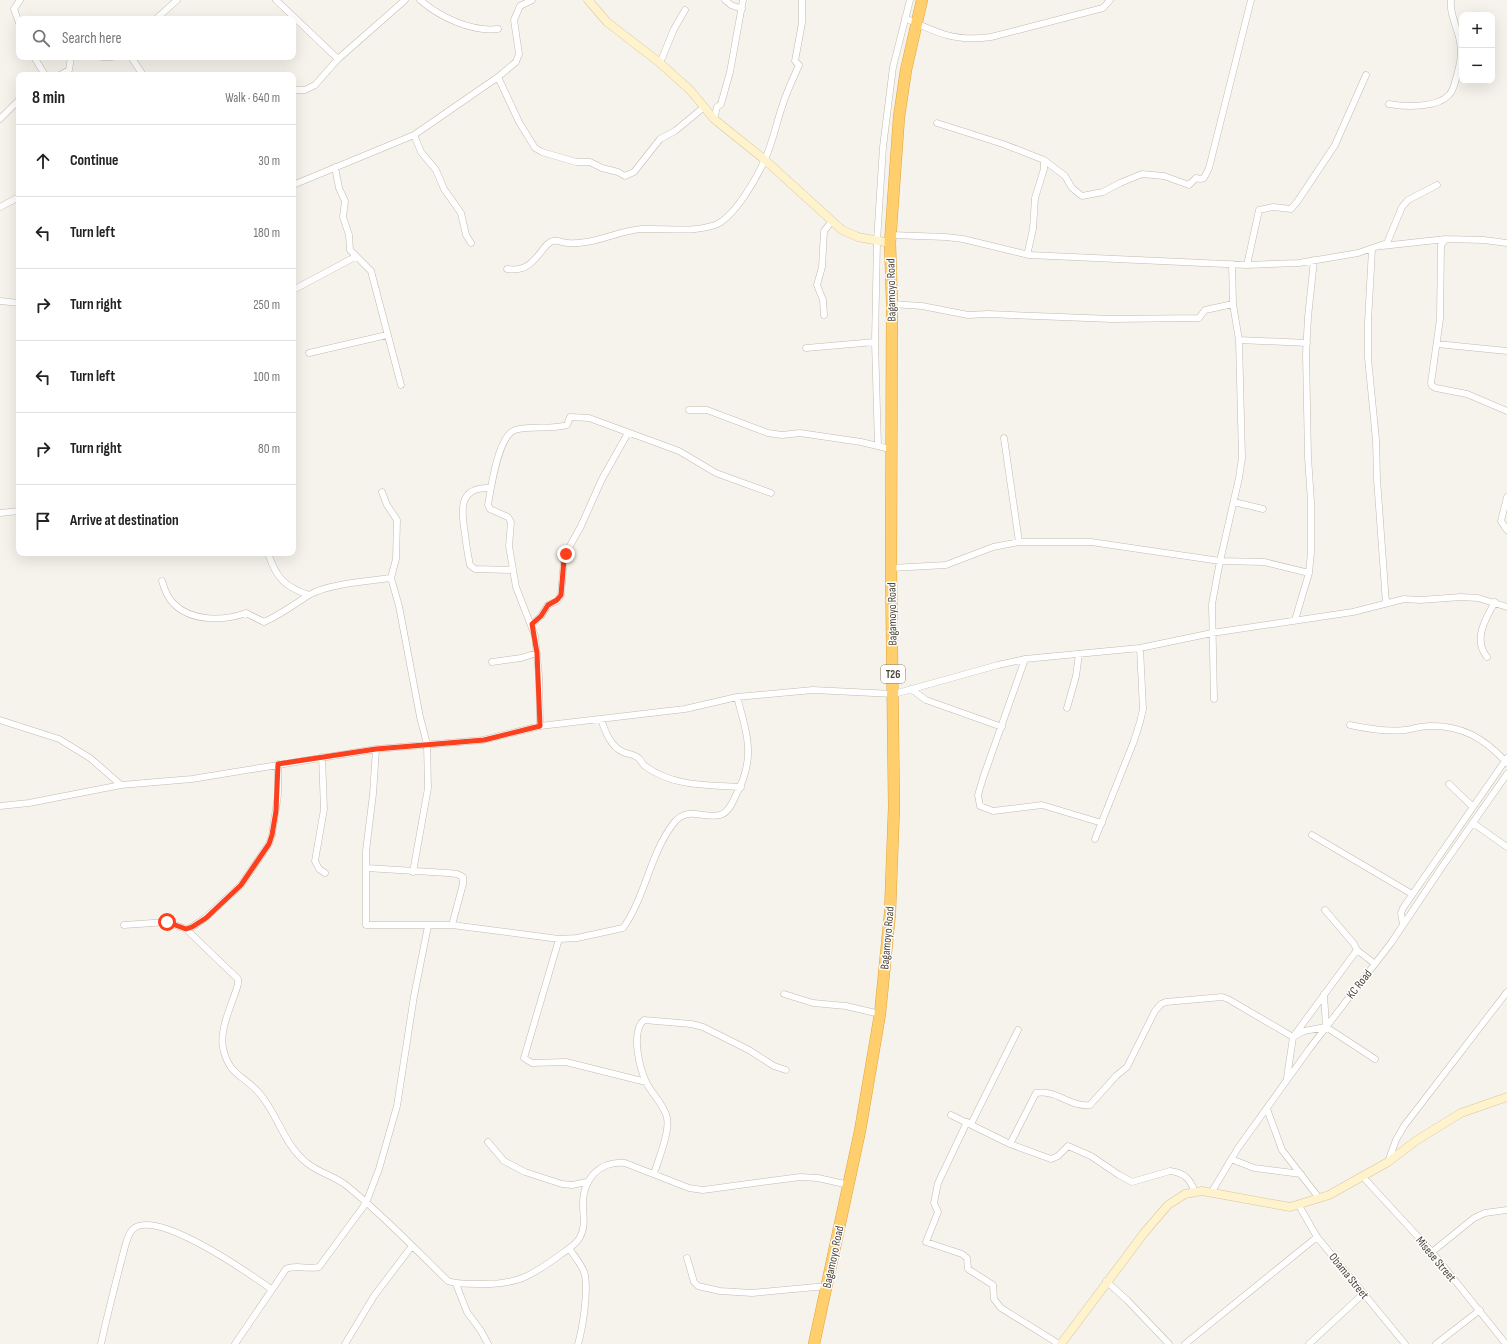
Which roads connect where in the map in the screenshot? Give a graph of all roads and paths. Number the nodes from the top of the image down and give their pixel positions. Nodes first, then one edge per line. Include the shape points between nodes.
1 (20, 0) edge
2 (177, 0) edge
3 (276, 0) edge
4 (405, 0) edge
5 (420, 0) edge
6 (532, 0) edge
7 (588, 0) edge
8 (725, 0) edge
9 (743, 0) edge
10 (802, 0) edge
11 (910, 0) edge
12 (922, 0) edge
13 (1110, 0) edge
14 (1251, 0) edge
15 (1451, 0) edge
16 (742, 9) junction
17 (685, 10) dead end
18 (159, 16) edge
19 (293, 16) edge
20 (16, 17) edge
21 (905, 18) junction
22 (296, 19) edge
23 (916, 24) junction
24 (498, 29) dead end
25 (338, 59) junction
26 (36, 60) edge
27 (71, 60) edge
28 (133, 60) edge
29 (660, 63) junction
30 (43, 72) edge
31 (66, 72) edge
32 (141, 72) edge
33 (1366, 75) dead end
34 (498, 77) junction
35 (296, 90) edge
36 (16, 103) edge
37 (1389, 104) dead end
38 (704, 107) junction
39 (0, 119) edge
40 (714, 119) junction
41 (936, 123) dead end
42 (414, 135) junction
43 (765, 160) junction
44 (1044, 160) junction
45 (335, 167) junction
46 (296, 184) edge
47 (881, 184) junction
48 (894, 184) junction
49 (1437, 185) dead end
50 (16, 199) edge
51 (0, 207) edge
52 (832, 220) junction
53 (891, 239) junction
54 (1446, 239) junction
55 (877, 241) junction
56 (471, 243) dead end
57 (1507, 243) edge
58 (1382, 246) junction
59 (1372, 249) junction
60 (1029, 254) junction
61 (356, 257) junction
62 (1314, 260) junction
63 (1232, 264) junction
64 (1247, 265) junction
65 (507, 269) dead end
66 (296, 288) edge
67 (0, 301) edge
68 (16, 303) edge
69 (892, 304) junction
70 (1233, 304) junction
71 (824, 315) dead end
72 (387, 335) junction
73 (1239, 340) junction
74 (875, 342) junction
75 (1307, 343) junction
76 (1437, 344) junction
77 (806, 348) dead end
78 (1507, 351) edge
79 (309, 353) dead end
80 (402, 385) dead end
81 (689, 410) dead end
82 (1507, 411) edge
83 (628, 433) junction
84 (1004, 438) dead end
85 (878, 446) junction
86 (890, 449) junction
87 (491, 488) junction
88 (382, 492) dead end
89 (770, 493) dead end
90 (1507, 497) edge
91 (1234, 502) junction
92 (1263, 509) dead end
93 (16, 511) edge
94 (0, 513) edge
95 (1507, 530) edge
96 (1019, 542) junction
97 (269, 556) edge
98 (1220, 561) junction
99 (891, 568) junction
100 (513, 570) junction
101 (1308, 573) junction
102 (391, 578) junction
103 (162, 581) dead end
104 (309, 595) junction
105 (1495, 602) junction
106 (1386, 603) junction
107 (1507, 607) edge
108 (1295, 620) junction
109 (532, 624) junction
110 (1212, 633) junction
111 (1140, 648) junction
112 (537, 653) junction
113 (1079, 654) junction
114 (1487, 657) dead end
115 (1026, 659) junction
116 (492, 662) dead end
117 (911, 689) junction
118 (894, 694) junction
119 (737, 697) junction
120 (1214, 699) dead end
121 (1067, 708) dead end
122 (601, 719) junction
123 (0, 720) edge
124 (1350, 725) dead end
125 (540, 726) junction
126 (1002, 727) junction
127 (427, 744) junction
128 (376, 749) junction
129 (322, 757) junction
130 (1506, 761) edge
131 (278, 764) junction
132 (1507, 774) edge
133 (1449, 784) dead end
134 (121, 786) junction
135 (741, 787) junction
136 (0, 806) edge
137 (1473, 807) junction
138 (1102, 823) junction
139 (1473, 823) junction
140 (1312, 835) dead end
141 (1096, 839) dead end
142 (1507, 847) edge
143 (366, 868) junction
144 (413, 872) junction
145 (325, 873) dead end
146 (1412, 894) junction
147 (1325, 910) dead end
148 (124, 924) dead end
149 (452, 925) junction
150 (1403, 925) junction
151 (428, 926) junction
152 (186, 929) junction
153 (559, 939) junction
154 (1357, 950) junction
155 (1375, 964) junction
156 (1507, 992) edge
157 (784, 994) dead end
158 (1324, 994) junction
159 (880, 1014) junction
160 (1326, 1027) junction
161 (1018, 1030) dead end
162 (1292, 1037) junction
163 (1375, 1059) dead end
164 (786, 1070) dead end
165 (1287, 1080) junction
166 (646, 1082) junction
167 (1507, 1097) edge
168 (1267, 1109) junction
169 (951, 1115) dead end
170 (969, 1123) junction
171 (488, 1142) dead end
172 (1010, 1144) junction
173 (1231, 1159) junction
174 (1388, 1162) junction
175 (654, 1174) junction
176 (1301, 1174) junction
177 (1363, 1178) junction
178 (587, 1182) junction
179 (848, 1185) junction
180 (1195, 1192) junction
181 (1211, 1193) junction
182 (1319, 1198) junction
183 (366, 1203) junction
184 (1298, 1204) junction
185 (1505, 1210) edge
186 (1507, 1216) edge
187 (1317, 1237) junction
188 (412, 1246) junction
189 (570, 1248) junction
190 (1432, 1252) junction
191 (687, 1258) dead end
192 (1106, 1281) junction
193 (456, 1284) junction
194 (827, 1286) junction
195 (271, 1289) junction
196 (1363, 1294) junction
197 (1480, 1310) junction
198 (487, 1342) edge
199 (101, 1344) edge
200 (235, 1344) edge
201 (345, 1344) edge
202 (494, 1344) edge
203 (578, 1344) edge
204 (814, 1344) edge
205 (1060, 1344) edge
206 (1168, 1344) edge
207 (1185, 1344) edge
208 (1308, 1344) edge
209 (1405, 1344) edge
210 (1436, 1344) edge
211 (1506, 1344) edge

1 - 20 street via 14,13
2 - 18 street
3 - 19 street
4 - 25 street
5 - 24 street via 439,14 472,27
6 - 34 street via 520,6 514,20 519,54 516,62
7 - 29 street via 607,22
8 - 16 street
9 - 16 street
10 - 43 street via 802,23 795,61 799,65
11 - 21 street
12 - 23 highway, Bagamoyo Road / T26
13 - 23 street via 1103,8 976,39 945,36
14 - 44 street via 1209,168 1204,178 1196,178 1189,185 1164,176 1142,174 1103,192 1082,196 1072,188 1065,176
15 - 37 street via 1450,10 1461,47 1459,70 1452,91 1446,98 1425,105 1408,107
16 - 40 street via 730,72
17 - 29 street
21 - 23 street
21 - 47 street via 890,87
22 - 25 street
23 - 48 highway, Bagamoyo Road / T26 via 899,117
25 - 35 street via 315,85 305,90
26 - 30 street
27 - 31 street via 70,70
28 - 32 street
29 - 38 street via 690,90
33 - 64 street via 1335,145 1297,202 1291,209 1273,207 1258,210
34 - 38 street via 519,122 535,148 576,162 590,162 625,176 634,172 660,139 675,131
34 - 42 street
36 - 39 street
38 - 40 street
40 - 43 street
41 - 44 street via 1004,144
42 - 45 street
42 - 56 street via 422,152 436,170 444,189 461,213 466,235
43 - 52 street
43 - 65 street via 733,212 715,225 691,230 641,229 579,243 553,241 528,265 519,269
44 - 60 street via 1044,169 1035,198
45 - 46 street
45 - 61 street via 339,188 345,201 343,216 349,235 350,250
47 - 48 street
47 - 55 street
48 - 53 highway, Bagamoyo Road / T26
49 - 58 street via 1408,200 1397,218 1389,240
50 - 51 street
52 - 55 street via 842,230
52 - 71 street via 824,231 822,267 817,284 823,300
53 - 55 street
53 - 60 street via 952,237
53 - 69 highway, Bagamoyo Road / T26
54 - 57 street
54 - 58 street
54 - 76 street via 1440,249 1442,286
55 - 74 street
58 - 59 street
59 - 62 street
59 - 106 street via 1368,358
60 - 63 street
61 - 66 street
61 - 72 street via 371,271
62 - 64 street
62 - 75 street
63 - 64 street
63 - 70 street
67 - 68 street
69 - 70 street via 922,306 968,315 1112,319 1199,318 1205,310
69 - 86 highway, Bagamoyo Road / T26
70 - 73 street
72 - 79 street
72 - 80 street
73 - 75 street
73 - 91 street via 1242,458
74 - 77 street
74 - 85 street
75 - 101 street via 1311,502 1311,552
76 - 78 street
76 - 82 street via 1432,386 1467,394
81 - 85 street via 707,410 768,433 800,433
83 - 87 street via 589,418 575,417 570,417 567,425 514,430 504,439
83 - 89 street via 679,451 716,472
83 - 109 street via 602,479 582,526 566,554 561,595 548,605
84 - 96 street
85 - 86 street
86 - 99 highway, Bagamoyo Road / T26
87 - 100 street via 488,505 490,509 510,519 509,546
87 - 100 street via 481,487 471,492 462,508 470,565 475,569
88 - 102 street via 387,506 397,520 396,559
90 - 95 street via 1501,521
91 - 92 street
91 - 98 street
93 - 94 street
96 - 98 street via 1091,542
96 - 99 street via 993,547 946,565
97 - 104 street via 278,577 293,590
98 - 101 street via 1264,562
98 - 110 street via 1212,604
99 - 118 highway, Bagamoyo Road / T26
100 - 109 street via 516,587
101 - 108 street
102 - 104 street via 348,584
102 - 127 street
103 - 104 street via 171,602 198,616 215,619 232,618 246,613 264,622 280,615
105 - 106 street via 1461,597 1404,599
105 - 107 street
105 - 114 street via 1488,613 1480,638 1482,651
106 - 108 street via 1377,608
108 - 110 street
109 - 112 street
110 - 111 street
110 - 120 street
111 - 113 street
111 - 138 street via 1143,709
112 - 116 street
112 - 125 street
113 - 115 street
113 - 121 street
115 - 117 street
115 - 126 street
117 - 118 street
117 - 126 street via 926,700
118 - 119 street via 813,690
118 - 159 highway, Bagamoyo Road / T26 via 893,875
119 - 122 street via 685,709
119 - 135 street via 749,755
122 - 125 street
122 - 135 street via 616,747 638,757 645,766 666,777 697,785
123 - 134 street via 59,739 90,758
124 - 130 street via 1381,730 1447,727 1484,740
125 - 127 street via 484,740
126 - 138 street via 978,795 980,806 993,811 1042,805
127 - 128 street
127 - 144 street via 428,788
128 - 129 street
128 - 143 street
129 - 131 street
129 - 145 street via 324,809 316,861 317,866
130 - 137 street
131 - 134 street via 192,779
131 - 152 street via 276,811 269,844 237,890 199,923
132 - 139 street, KC Road
133 - 137 street
134 - 136 street
135 - 153 street via 724,814 714,816 686,813 674,821 624,928 577,938
137 - 146 street
138 - 141 street
139 - 142 street
139 - 150 street, KC Road
140 - 146 street
143 - 144 street
143 - 151 street via 366,925
144 - 149 street via 448,873 463,877
146 - 150 street via 1401,913
147 - 154 street
148 - 152 street via 167,922
149 - 151 street
149 - 153 street
150 - 155 street, KC Road
151 - 183 street via 397,1106
152 - 183 street via 238,979 223,1036 223,1047 229,1067 258,1092 272,1110 286,1140 307,1164 345,1185
153 - 166 street via 524,1058 532,1063 566,1062
154 - 155 street
154 - 158 street
155 - 160 street, KC Road
156 - 174 street via 1404,1126
157 - 159 street via 813,1003 846,1006
158 - 160 street
158 - 162 street
159 - 179 highway, Bagamoyo Road / T26
160 - 162 street via 1304,1031
160 - 163 street
160 - 165 street, KC Road
161 - 170 street
162 - 165 street
162 - 172 street via 1226,998 1166,1002 1155,1011 1127,1066 1090,1105 1082,1105 1055,1095 1036,1093
164 - 166 street via 703,1027 644,1020 636,1040
165 - 168 street, KC Road
166 - 175 street via 667,1117 666,1133
167 - 174 street via 1461,1113 1417,1140
168 - 173 street, KC Road
168 - 176 street via 1279,1145
169 - 170 street
170 - 172 street
170 - 205 street via 938,1183 934,1198 938,1212 926,1242 962,1254 967,1258 968,1269 993,1285 993,1296 1001,1308
171 - 178 street via 504,1161 525,1172 562,1184
172 - 180 street via 1051,1159 1068,1146 1091,1156 1132,1182 1170,1171 1177,1172 1188,1177
173 - 176 street via 1254,1168
173 - 181 street, KC Road
174 - 177 street
175 - 178 street via 617,1162 602,1166
175 - 179 street via 689,1188 704,1190 800,1177
176 - 182 street
177 - 182 street
177 - 190 street, Misese Street
178 - 189 street via 583,1204 583,1229 577,1242
179 - 194 highway, Bagamoyo Road / T26
180 - 181 street
180 - 192 street via 1185,1194 1168,1205
181 - 184 street via 1290,1207
182 - 184 street
183 - 188 street
183 - 195 street via 324,1263 315,1268 291,1266 282,1273
184 - 187 street, Obama Street
185 - 186 street
185 - 190 street via 1485,1213 1474,1218
187 - 196 street, Obama Street
187 - 207 street
188 - 193 street via 448,1281
188 - 201 street via 374,1296
189 - 193 street via 532,1275 515,1281 495,1285
189 - 203 street via 584,1274 586,1291
190 - 197 street, Misese Street
191 - 194 street via 694,1282 698,1286 720,1291 752,1293
192 - 205 street
192 - 206 street
193 - 198 street via 467,1312
194 - 204 highway, Bagamoyo Road / T26
195 - 199 street via 201,1244 167,1230 136,1226 130,1232 126,1245
195 - 200 street
196 - 208 street
196 - 209 street, Obama Street
197 - 210 street
197 - 211 street, Misese Street
198 - 202 street

